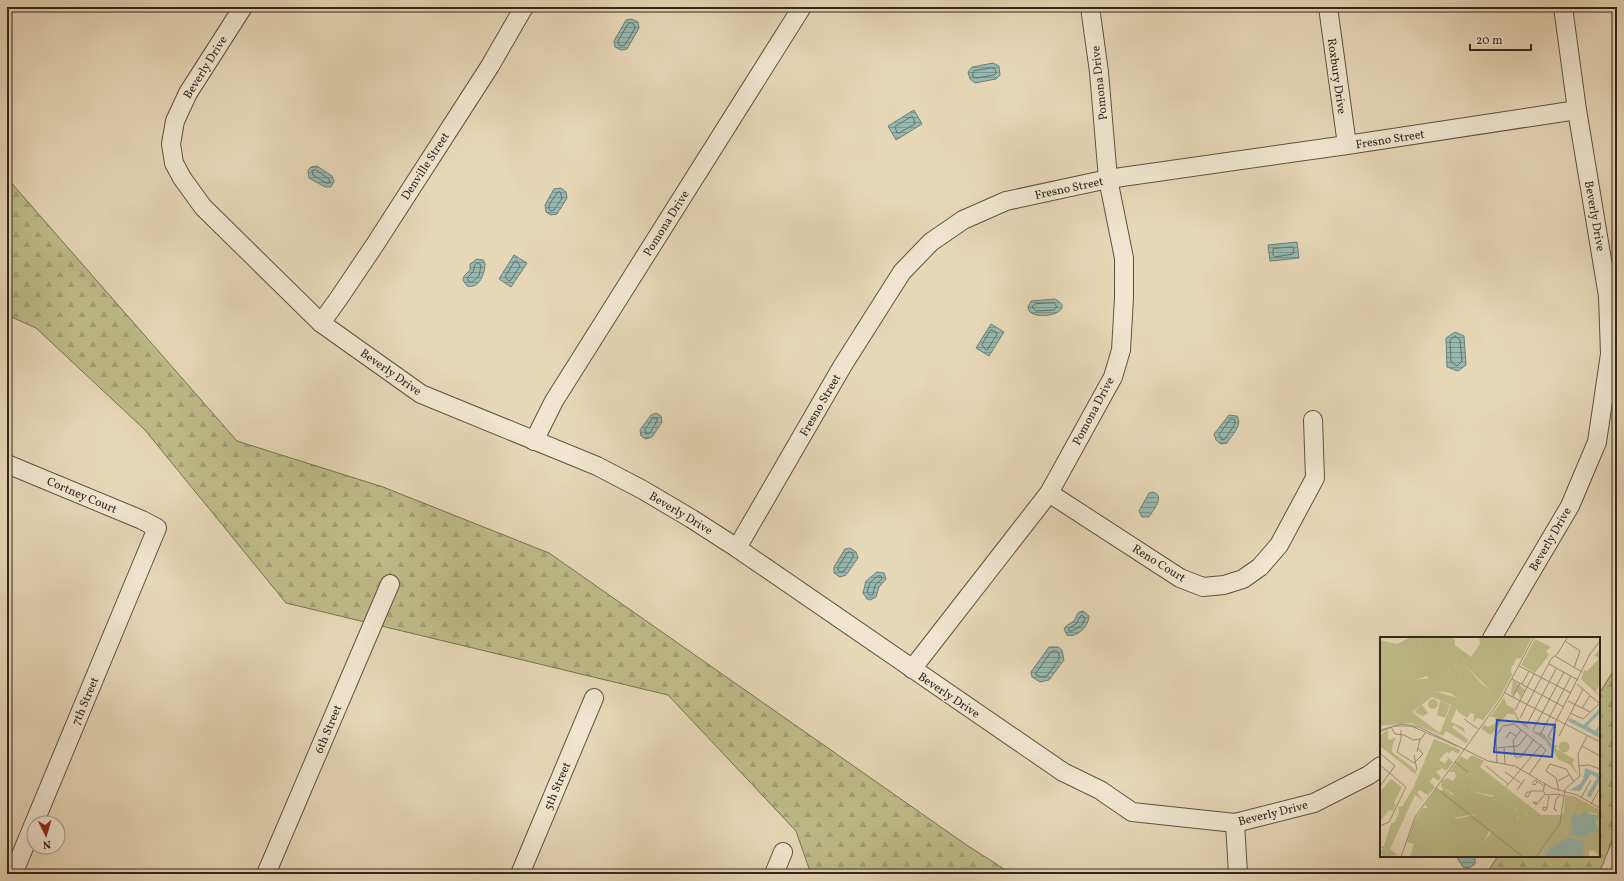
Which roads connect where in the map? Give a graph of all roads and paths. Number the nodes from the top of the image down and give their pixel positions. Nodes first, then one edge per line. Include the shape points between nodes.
1 (243, 7) edge
2 (524, 7) edge
3 (802, 7) edge
4 (1090, 7) edge
5 (1328, 7) edge
6 (1563, 7) edge
7 (1577, 110) junction
8 (1347, 145) junction
9 (1108, 179) junction
10 (320, 322) junction
11 (1313, 420) dead end
12 (534, 441) junction
13 (7, 464) edge
14 (1049, 493) junction
15 (157, 528) joint
16 (737, 548) junction
17 (390, 584) dead end
18 (1493, 637) edge
19 (912, 670) junction
20 (594, 698) dead end
21 (1380, 767) edge
22 (1235, 823) junction
23 (783, 852) dead end
24 (13, 874) edge
25 (266, 874) edge
26 (520, 874) edge
27 (774, 874) edge
28 (1238, 874) edge

1 - 10 street, Beverly Drive via 188,93 176,122 171,144 174,163 203,207
2 - 10 street, Denville Street via 490,66 376,243
3 - 12 street, Pomona Drive via 554,401
4 - 9 street, Pomona Drive via 1099,72
5 - 8 street, Roxbury Drive
6 - 7 street, Beverly Drive
7 - 8 street, Fresno Street
7 - 18 street, Beverly Drive via 1608,296 1610,354 1597,442 1570,506
8 - 9 street, Fresno Street
9 - 14 street, Pomona Drive via 1124,258 1120,350 1113,377
9 - 16 street, Fresno Street via 1006,201 963,220 931,242 902,272 844,365
10 - 12 street, Beverly Drive via 422,394
11 - 14 street, Reno Court via 1315,478 1279,545 1260,567 1243,579 1224,585 1203,586 1180,578
12 - 16 street, Beverly Drive via 598,466 643,490
13 - 15 street, Cortney Court
14 - 19 street, Pomona Drive
15 - 24 street, 7th Street
16 - 19 street, Beverly Drive
17 - 25 street, 6th Street
19 - 22 street, Beverly Drive via 1063,772 1100,790 1132,812
20 - 26 street, 5th Street
21 - 22 street, Beverly Drive via 1369,775 1314,802
22 - 28 street
23 - 27 street

